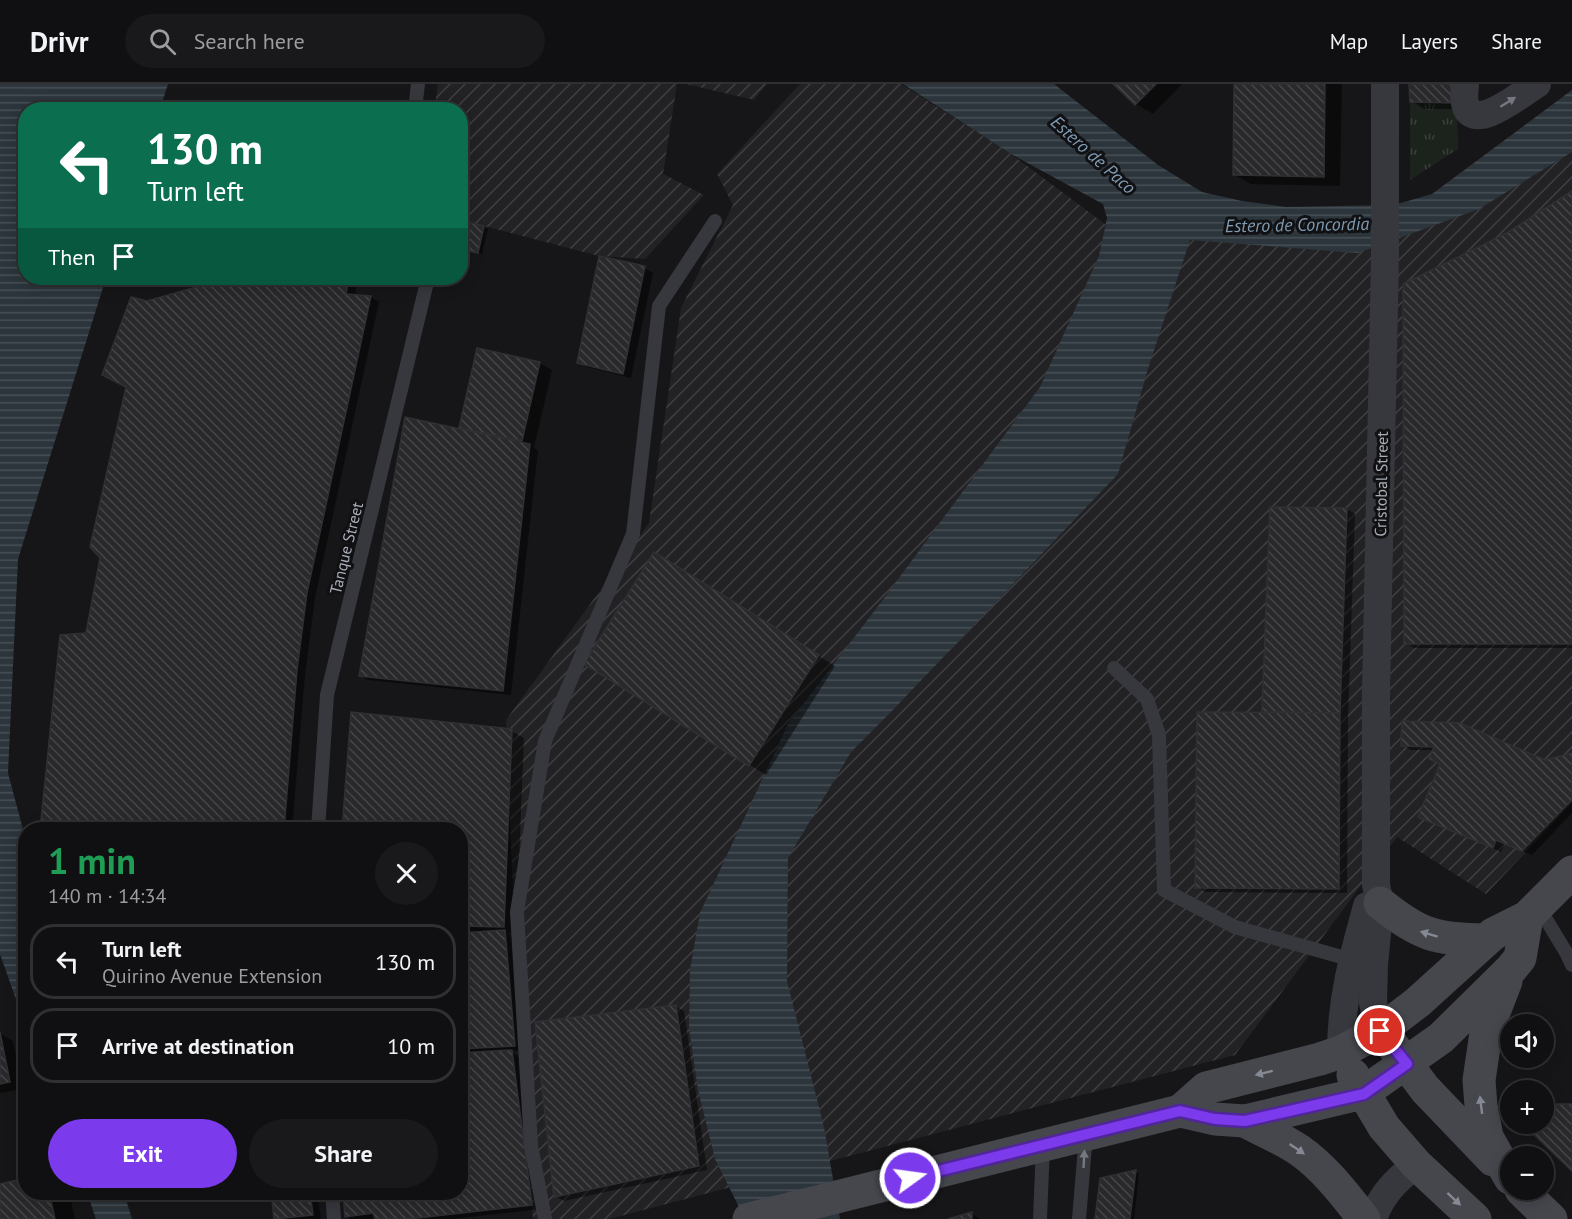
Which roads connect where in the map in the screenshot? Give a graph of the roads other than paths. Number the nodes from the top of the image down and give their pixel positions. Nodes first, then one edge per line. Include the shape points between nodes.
1 (418, 84) edge
2 (1385, 84) edge
3 (1465, 84) edge
4 (1537, 84) edge
5 (416, 102) edge
6 (715, 221) dead end
7 (426, 285) edge
8 (1114, 668) dead end
9 (319, 822) edge
10 (1572, 872) edge
11 (1378, 894) junction
12 (1533, 911) junction
13 (1486, 940) junction
14 (1570, 957) edge
15 (1363, 963) junction
16 (1511, 969) junction
17 (1380, 1031) junction
18 (1341, 1052) junction
19 (1407, 1064) junction
20 (1364, 1094) junction
21 (1180, 1111) junction
22 (1245, 1121) junction
23 (1086, 1134) junction
24 (1043, 1145) junction
25 (1500, 1160) edge
26 (1416, 1164) junction
27 (1500, 1168) edge
28 (333, 1200) edge
29 (1531, 1200) edge
30 (334, 1219) edge
31 (545, 1219) edge
32 (749, 1219) edge
33 (1040, 1219) edge
34 (1079, 1219) edge
35 (1364, 1219) edge
36 (1373, 1219) edge
37 (1475, 1219) edge
38 (1551, 1219) edge

1 - 5 lane
2 - 11 street, Cristobal Street via 1376,691
3 -> 4 street via 1465,103 1469,113 1477,117 1487,116
6 - 31 lane via 659,306 633,534 545,741 517,912 531,1145
7 - 9 lane, Tanque Street via 327,695
8 - 15 lane via 1147,699 1159,735 1164,890 1235,927
10 - 12 main road
13 -> 11 main road via 1450,940 1423,933 1402,921
11 - 15 street, Cristobal Street
12 - 13 main road
12 - 14 lane
12 - 16 main road via 1520,958
13 - 17 main road
15 - 17 street, Cristobal Street
15 - 18 street, Cristobal Street via 1343,1006
16 - 19 main road via 1441,1038
25 -> 16 main road via 1487,1137 1479,1080 1486,1033
17 - 18 main road
17 - 19 main road
18 - 20 main road
18 -> 21 main road via 1206,1088
19 - 20 main road
19 - 27 main road via 1425,1089
20 - 22 main road
20 - 26 main road via 1384,1127
21 - 22 main road
21 - 23 main road
22 -> 35 main road via 1310,1158
23 - 24 main road
34 -> 23 lane
24 - 32 main road
24 - 33 lane
26 - 36 street via 1388,1189
26 -> 37 main road
28 - 30 lane
29 - 38 main road

